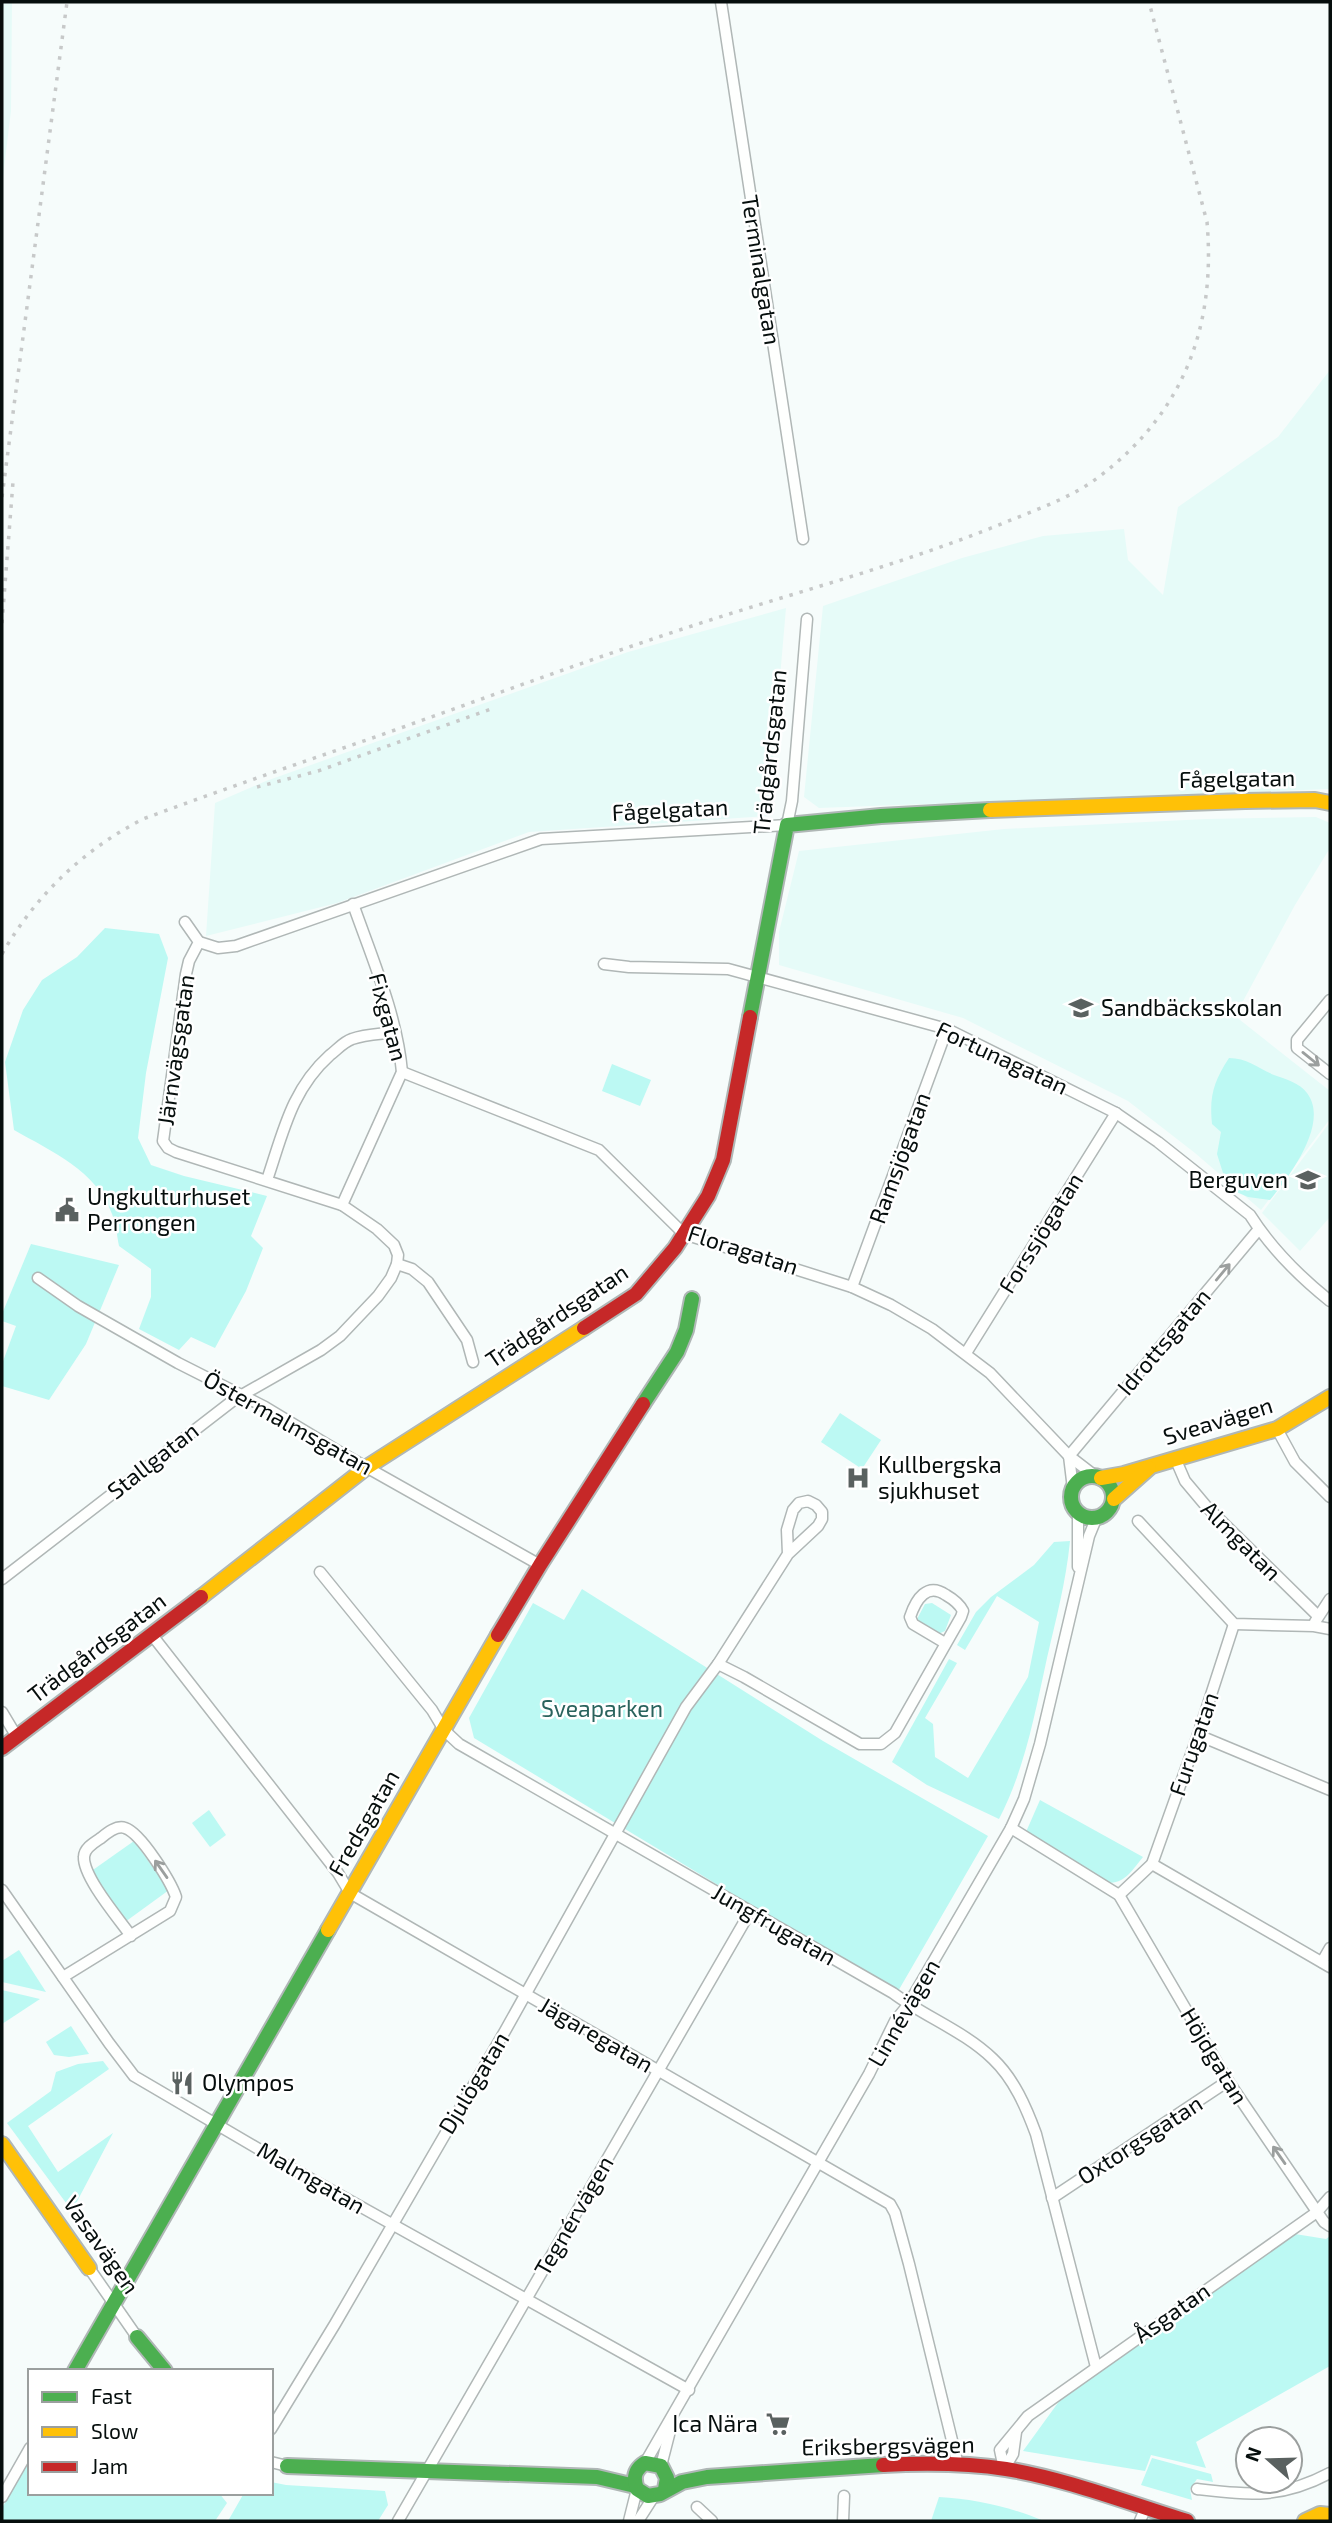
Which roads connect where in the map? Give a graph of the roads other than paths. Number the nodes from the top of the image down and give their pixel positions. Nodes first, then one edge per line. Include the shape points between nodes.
1 (721, 2) edge
2 (803, 539) dead end
3 (807, 619) dead end
4 (1330, 803) edge
5 (787, 825) junction
6 (353, 904) junction
7 (185, 922) dead end
8 (199, 942) junction
9 (604, 964) dead end
10 (757, 976) junction
11 (1330, 1000) edge
12 (947, 1029) junction
13 (395, 1032) junction
14 (402, 1072) junction
15 (1330, 1074) edge
16 (1116, 1113) junction
17 (267, 1180) junction
18 (342, 1205) junction
19 (1259, 1229) junction
20 (684, 1234) junction
21 (397, 1264) junction
22 (38, 1278) dead end
23 (852, 1287) junction
24 (692, 1299) dead end
25 (1330, 1301) edge
26 (966, 1353) junction
27 (473, 1362) dead end
28 (241, 1395) junction
29 (1330, 1396) edge
30 (1277, 1429) junction
31 (1069, 1456) junction
32 (1175, 1458) junction
33 (1153, 1464) junction
34 (367, 1467) junction
35 (1098, 1477) junction
36 (1073, 1489) junction
37 (1330, 1497) edge
38 (1114, 1499) junction
39 (1078, 1513) junction
40 (1096, 1518) junction
41 (1138, 1521) dead end
42 (788, 1554) junction
43 (540, 1565) junction
44 (320, 1573) dead end
45 (2, 1579) edge
46 (1078, 1582) junction
47 (1330, 1599) edge
48 (1316, 1620) junction
49 (1234, 1624) junction
50 (1330, 1629) edge
51 (152, 1636) junction
52 (945, 1643) junction
53 (718, 1664) junction
54 (2, 1712) edge
55 (444, 1730) junction
56 (1198, 1735) junction
57 (17, 1737) junction
58 (2, 1748) edge
59 (1330, 1790) edge
60 (1011, 1828) junction
61 (615, 1833) junction
62 (1152, 1864) junction
63 (2, 1890) edge
64 (350, 1893) junction
65 (1119, 1895) junction
66 (750, 1912) junction
67 (131, 1936) junction
68 (1330, 1948) edge
69 (1326, 1965) edge
70 (63, 1977) junction
71 (524, 1994) junction
72 (908, 2005) junction
73 (659, 2071) junction
74 (1228, 2081) junction
75 (218, 2124) junction
76 (4, 2151) edge
77 (818, 2162) junction
78 (1330, 2197) edge
79 (1052, 2198) junction
80 (1317, 2212) junction
81 (391, 2224) junction
82 (1330, 2226) edge
83 (89, 2268) joint
84 (526, 2299) junction
85 (113, 2303) junction
86 (137, 2337) joint
87 (1096, 2367) junction
88 (76, 2369) edge
89 (163, 2369) edge
90 (689, 2390) junction
91 (672, 2420) junction
92 (273, 2426) edge
93 (28, 2452) edge
94 (273, 2462) edge
95 (642, 2464) junction
96 (958, 2465) junction
97 (287, 2466) joint
98 (662, 2467) junction
99 (1003, 2469) junction
100 (427, 2472) junction
101 (1330, 2473) edge
102 (597, 2477) junction
103 (707, 2477) junction
104 (636, 2488) junction
105 (1197, 2489) dead end
106 (660, 2493) junction
107 (844, 2496) dead end
108 (2, 2497) edge
109 (697, 2507) dead end
110 (1143, 2515) edge
111 (1330, 2515) edge
112 (398, 2521) edge
113 (629, 2521) edge
114 (638, 2521) edge
115 (712, 2521) edge
116 (843, 2521) edge
117 (1187, 2521) edge
118 (1305, 2521) edge

1 - 2 street, Terminalgatan
3 - 5 street, Trädgårdsgatan
4 - 5 street, Fågelgatan via 1021,808
5 - 6 street, Fågelgatan via 541,839
5 - 10 street, Trädgårdsgatan
6 - 8 street, Fågelgatan via 236,946 218,948
6 - 13 street, Fixgatan
7 - 8 street
8 - 17 street, Järnvägsgatan via 186,974 164,1143 176,1152
9 - 10 street, Fortunagatan via 728,969
10 - 12 street, Fortunagatan
10 - 20 street, Trädgårdsgatan via 723,1160 713,1189
11 -> 15 street via 1297,1041 1297,1048
12 - 16 street, Fortunagatan
12 - 23 street, Ramsjögatan
13 - 14 street, Fixgatan
13 - 17 street via 352,1038 308,1079 295,1098
14 - 18 street, Fixgatan
14 - 20 street, Floragatan via 599,1150
16 - 19 street, Fortunagatan via 1250,1215
16 - 26 street, Forssjögatan
17 - 18 street
18 - 21 street via 394,1245
19 - 25 street, Fortunagatan
31 -> 19 street, Idrottsgatan
20 - 23 street, Floragatan
20 - 34 street, Trädgårdsgatan via 661,1269 636,1294
21 - 27 street via 428,1282 467,1340
21 - 28 street, Stallgatan via 378,1296 340,1336
22 - 28 street, Östermalmsgatan via 78,1306
23 - 26 street, Floragatan via 891,1305
24 - 43 street, Fredsgatan via 677,1352
26 - 31 street, Floragatan via 1006,1388
28 - 34 street, Östermalmsgatan
28 - 45 street, Stallgatan
29 - 30 street, Sveavägen
30 - 32 street, Sveavägen
30 - 37 street via 1296,1462
31 - 35 street, Floragatan
31 - 36 street
32 - 33 street, Sveavägen
32 - 48 street, Almgatan via 1185,1481 1206,1506
33 - 35 street, Sveavägen
33 - 38 street, Sveavägen
34 - 43 street, Östermalmsgatan
34 - 51 street, Trädgårdsgatan
35 - 36 street via 1082,1479
35 - 38 street via 1111,1487
36 - 39 street via 1072,1505
38 - 40 street via 1108,1512
39 - 40 street
39 - 46 street, Linnévägen
40 - 46 street, Linnévägen
41 - 49 street
42 - 42 street, Djulögatan via 787,1530 793,1510 808,1501 822,1512 822,1519
42 - 53 street, Djulögatan
43 - 55 street, Fredsgatan
44 - 55 street, Jungfrugatan
46 - 60 street, Linnévägen via 1032,1777
47 - 48 street
48 - 49 street
48 - 50 street
49 - 56 street, Furugatan
51 - 57 street, Trädgårdsgatan
51 - 64 street, Jägaregatan
52 - 52 street via 963,1611 940,1591 926,1591 910,1617 913,1624
52 - 53 street via 895,1733 881,1745 871,1746 848,1739
53 - 61 street, Djulögatan via 685,1707
54 - 57 street
55 - 61 street, Jungfrugatan via 459,1744
55 - 64 street, Fredsgatan
56 - 59 street
56 - 62 street, Furugatan
57 - 58 street, Trädgårdsgatan
60 - 65 street, Höjdgatan
60 - 72 street, Linnévägen
61 - 66 street, Jungfrugatan
61 - 71 street, Djulögatan
62 - 65 street
62 - 69 street
63 - 70 street, Malmgatan
64 - 71 street, Jägaregatan
64 - 75 street, Fredsgatan
65 - 74 street, Höjdgatan
66 - 72 street, Jungfrugatan
66 - 73 street, Tegnérvägen
67 -> 67 street via 170,1911 176,1897 138,1837 117,1828 87,1849 84,1857 88,1873
67 - 70 street
68 - 69 street
70 - 75 street, Malmgatan via 134,2076
71 - 73 street, Jägaregatan
71 - 81 street, Djulögatan
72 - 77 street, Linnévägen
72 - 79 street, Jungfrugatan via 996,2061 1027,2109
73 - 77 street, Jägaregatan
73 - 84 street, Tegnérvägen
74 - 79 street, Oxtorgsgatan
80 -> 74 street, Höjdgatan
75 - 81 street, Malmgatan
75 - 85 street, Fredsgatan
76 - 83 street, Vasavägen
77 - 90 street, Linnévägen
77 - 96 street, Jägaregatan via 890,2204 895,2213
78 - 80 street, Åsgatan
79 - 87 street, Jungfrugatan
80 - 82 street, Höjdgatan
80 - 87 street, Åsgatan
81 - 84 street, Malmgatan
81 - 92 street, Djulögatan
83 - 85 street, Vasavägen
84 - 90 street, Malmgatan
84 - 100 street, Tegnérvägen
85 - 86 street, Vasavägen
85 - 88 street, Fredsgatan
86 - 89 street, Vasavägen
87 - 99 street, Åsgatan via 1028,2416 1016,2432 1013,2454
90 - 91 street, Linnévägen
91 - 95 street, Linnévägen
91 - 98 street, Linnévägen
93 - 108 street
94 - 97 street
95 - 98 street via 655,2462
95 - 102 street
95 - 104 street via 634,2473
96 - 99 street, Eriksbergsvägen
96 - 103 street, Eriksbergsvägen via 840,2466
97 - 100 street
98 - 103 street, Eriksbergsvägen
98 - 106 street via 668,2478
99 - 110 street, Eriksbergsvägen via 1038,2476
100 - 102 street
100 - 112 street, Tegnérvägen
101 - 105 street via 1286,2492 1241,2494
102 - 104 street
103 - 106 street, Eriksbergsvägen
104 - 106 street via 645,2496
104 - 113 street
106 - 114 street
107 - 116 street
109 - 115 street
110 - 117 street, Eriksbergsvägen
111 - 118 street

